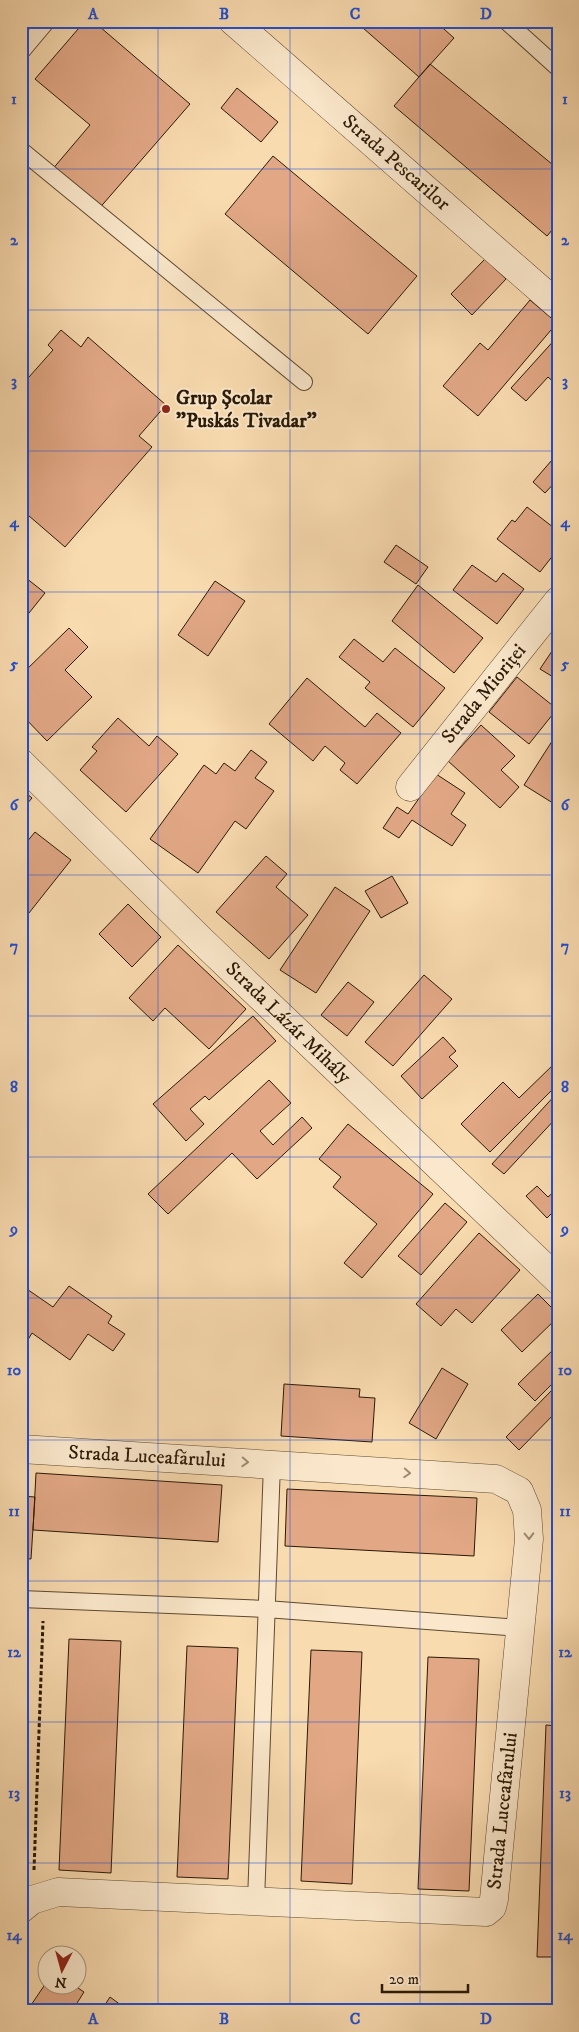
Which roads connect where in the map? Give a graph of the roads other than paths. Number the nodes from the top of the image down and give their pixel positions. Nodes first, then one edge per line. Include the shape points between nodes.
1 (47, 21) edge
2 (506, 21) edge
3 (235, 22) edge
4 (21, 52) edge
5 (558, 68) edge
6 (21, 150) edge
7 (558, 305) edge
8 (304, 382) dead end
9 (558, 601) edge
10 (21, 763) edge
11 (410, 787) dead end
12 (558, 1280) edge
13 (21, 1449) edge
14 (272, 1464) junction
15 (21, 1599) edge
16 (266, 1609) junction
17 (521, 1628) junction
18 (256, 1900) junction
19 (27, 1904) edge

1 - 4 lane
2 - 5 lane
3 - 7 street, Strada Pescarilor
6 - 8 lane
9 - 11 street, Strada Mioriței
10 - 12 street, Strada Lázár Mihály
13 -> 14 street, Strada Luceafărului
14 - 16 lane
14 -> 17 street, Strada Luceafărului via 496,1478 519,1491 527,1510 529,1539
15 - 16 lane
16 - 17 lane
16 - 18 lane
17 - 18 street, Strada Luceafărului via 492,1907 486,1912
18 - 19 street, Strada Luceafărului via 58,1892

